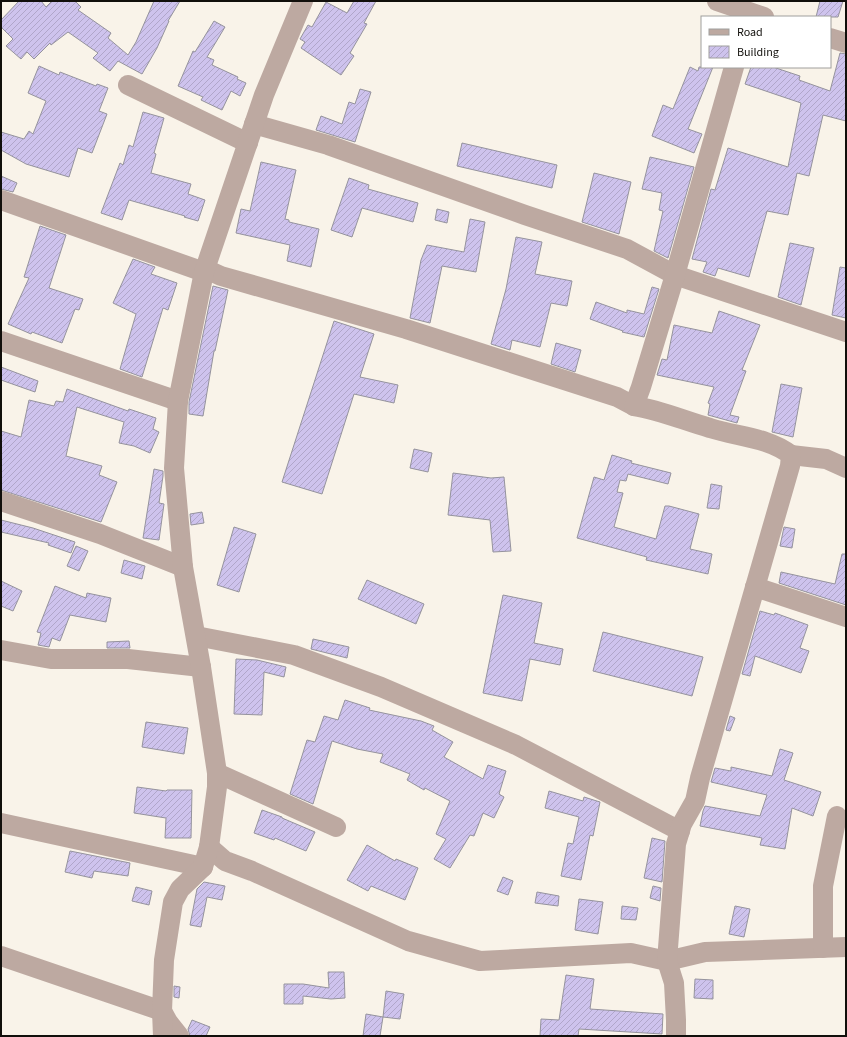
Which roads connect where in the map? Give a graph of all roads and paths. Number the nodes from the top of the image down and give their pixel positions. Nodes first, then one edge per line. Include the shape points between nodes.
1 (303, 1) edge
2 (717, 1) edge
3 (754, 12) edge
4 (831, 38) edge
5 (846, 43) edge
6 (734, 68) edge
7 (128, 85) dead end
8 (254, 124) junction
9 (248, 142) junction
10 (1, 200) edge
11 (204, 272) junction
12 (675, 275) junction
13 (846, 332) edge
14 (1, 341) edge
15 (178, 401) junction
16 (634, 406) junction
17 (791, 455) junction
18 (846, 468) edge
19 (1, 501) edge
20 (183, 567) junction
21 (755, 587) junction
22 (846, 617) edge
23 (196, 636) junction
24 (1, 650) edge
25 (201, 667) junction
26 (217, 773) junction
27 (837, 816) dead end
28 (1, 823) edge
29 (336, 826) dead end
30 (680, 831) junction
31 (209, 846) junction
32 (203, 867) junction
33 (846, 947) edge
34 (823, 948) junction
35 (1, 956) edge
36 (667, 960) junction
37 (162, 1011) junction
38 (163, 1036) edge
39 (179, 1036) edge
40 (676, 1036) edge

1 - 8 street
2 - 3 street
4 - 5 street
6 - 12 street
7 - 9 street
8 - 9 street
8 - 12 street via 328,145 627,249
9 - 11 street
10 - 11 street
11 - 15 street
11 - 16 street via 210,271 406,329 617,397
12 - 13 street
12 - 16 street
14 - 15 street
15 - 20 street via 174,468
16 - 17 street via 649,408 712,429 758,439
17 - 18 street via 826,458
17 - 21 street
19 - 20 street via 100,534
20 - 23 street
21 - 22 street
21 - 30 street via 700,778 696,801
23 - 25 street
23 - 30 street via 294,655 381,687 516,745
24 - 25 street via 51,659 128,659
25 - 26 street
26 - 29 street
26 - 31 street
27 - 34 street via 823,886
28 - 32 street
30 - 36 street via 676,844
31 - 32 street
31 - 36 street via 224,861 408,941 480,961 631,953
32 - 37 street via 180,889 173,902 164,960
33 - 34 street
34 - 36 street via 704,952
35 - 37 street
36 - 40 street via 674,984
37 - 38 street
37 - 39 street

